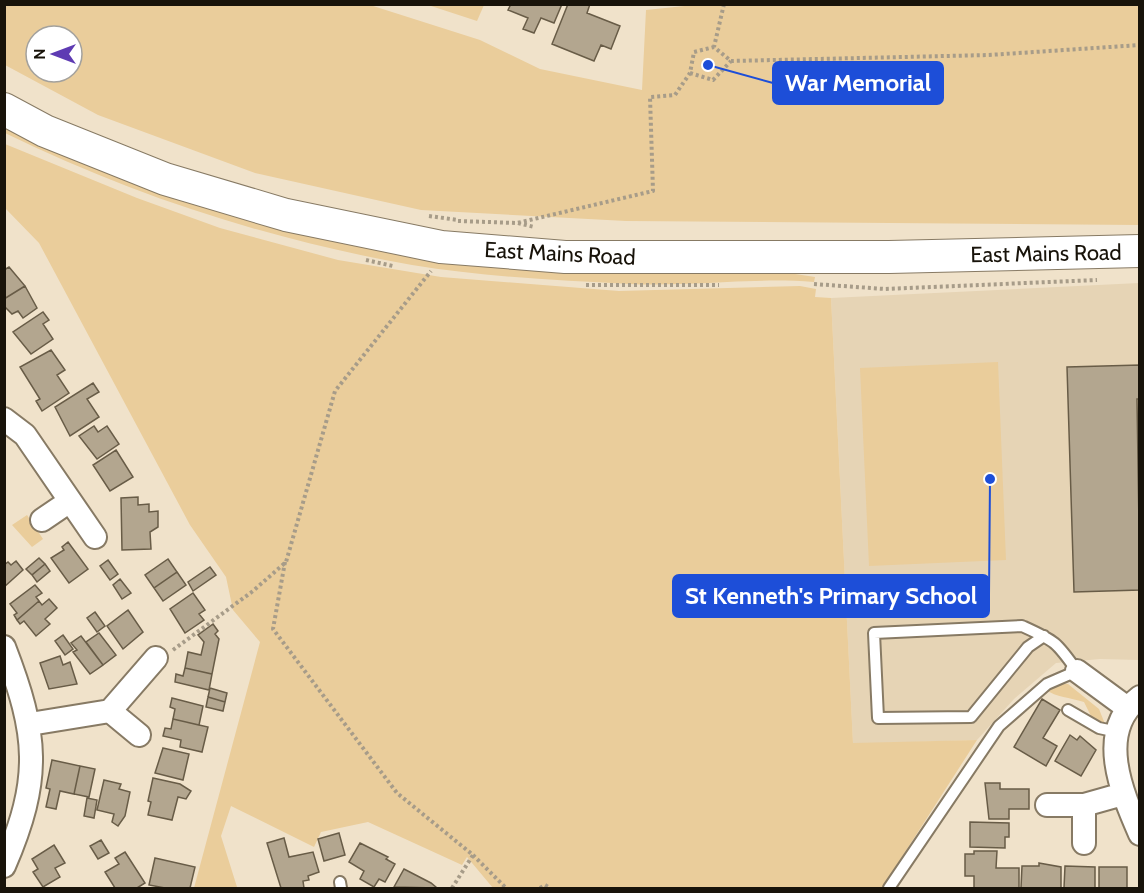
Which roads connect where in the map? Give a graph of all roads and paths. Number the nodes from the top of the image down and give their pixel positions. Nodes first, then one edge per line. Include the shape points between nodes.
1 (724, 4) edge
2 (1140, 45) edge
3 (714, 47) junction
4 (731, 61) junction
5 (690, 74) junction
6 (4, 109) edge
7 (425, 216) dead end
8 (446, 246) junction
9 (1140, 251) edge
10 (4, 419) edge
11 (70, 501) junction
12 (42, 520) dead end
13 (94, 537) dead end
14 (286, 562) junction
15 (1044, 636) junction
16 (4, 647) edge
17 (156, 658) joint
18 (1077, 671) junction
19 (1133, 702) edge
20 (1068, 710) dead end
21 (110, 711) junction
22 (30, 724) junction
23 (1118, 732) junction
24 (139, 735) dead end
25 (1123, 794) junction
26 (1047, 805) dead end
27 (1084, 805) junction
28 (12, 830) edge
29 (1140, 834) edge
30 (1084, 843) dead end
31 (473, 855) junction
32 (4, 866) edge
33 (452, 888) edge
34 (506, 888) edge
35 (540, 888) edge
36 (550, 888) edge
37 (889, 888) edge

1 - 3 path
2 - 4 path via 989,55
3 - 4 path
3 - 5 path via 694,52
4 - 5 path via 713,80
5 - 8 path via 675,95 650,97 653,191 517,223
6 - 8 main road, East Mains Road via 45,131 165,179 286,215
7 - 8 path
8 - 9 main road, East Mains Road via 565,257 879,257
8 - 14 path via 335,391
10 - 11 street via 24,435
11 - 12 street
11 - 13 street
14 - 17 path via 253,591 169,653
14 - 31 path via 273,629 397,793
15 - 15 lane via 1028,647 971,717 878,718 874,633 1022,626
15 - 18 lane via 1057,642
16 - 22 street
17 - 21 street
18 - 19 street
18 - 37 lane via 1047,684 999,726
19 - 23 street
20 - 23 lane via 1099,728
21 - 22 street
21 - 24 street
22 - 28 street via 33,758
23 - 25 street via 1116,774
25 - 27 street
25 - 29 street
26 - 27 street
27 - 30 street
28 - 32 street
31 - 33 path
31 - 34 path
35 - 36 path

